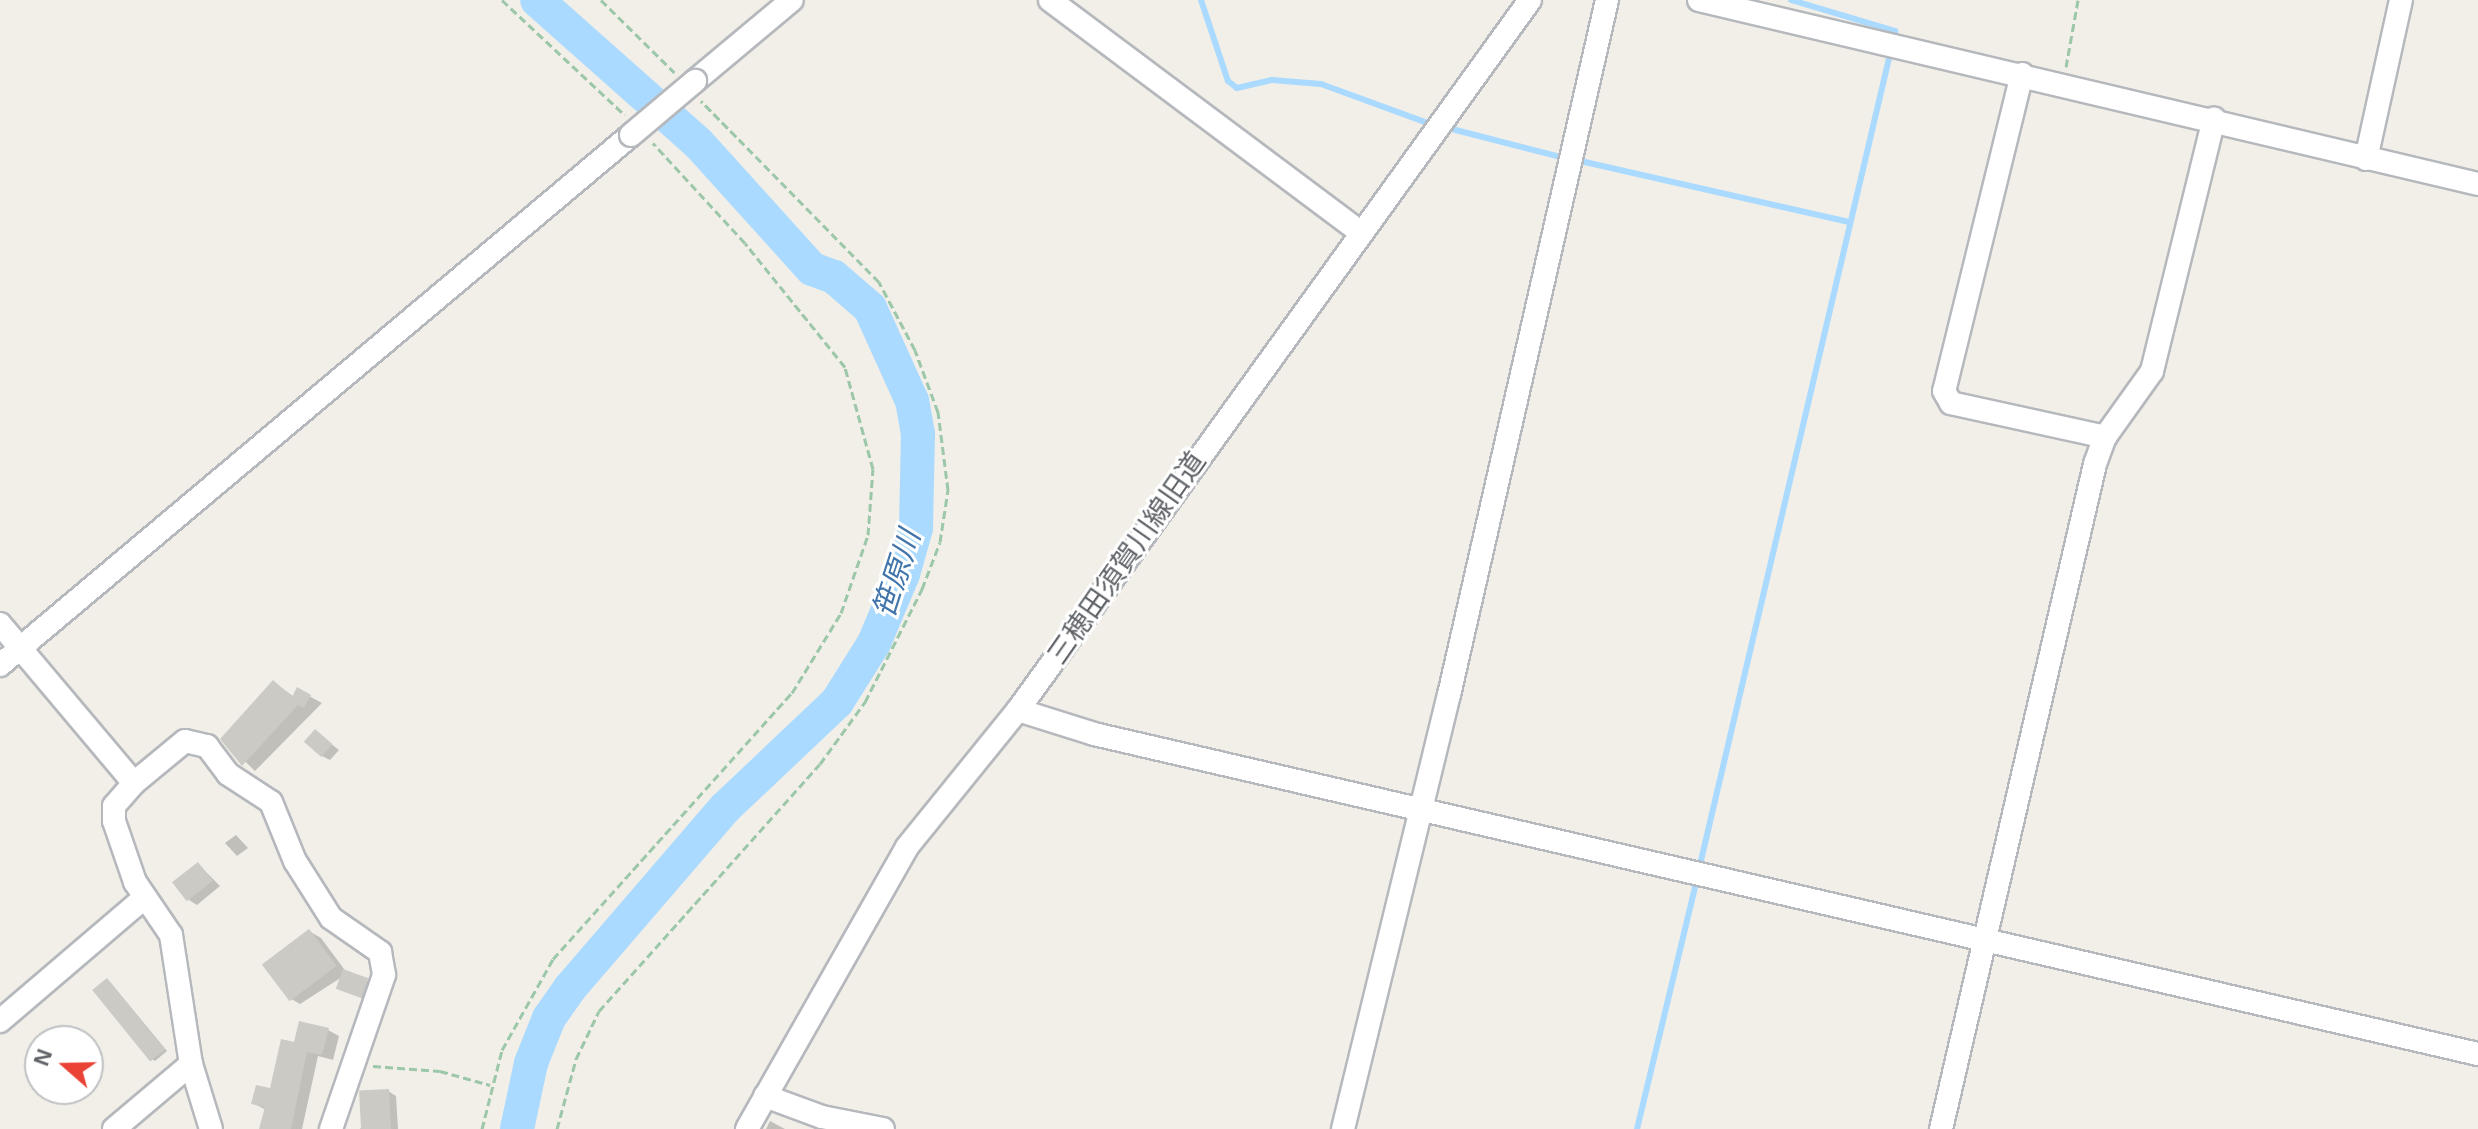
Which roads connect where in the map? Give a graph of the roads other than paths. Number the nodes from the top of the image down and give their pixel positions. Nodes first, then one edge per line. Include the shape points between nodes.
1 (792, 0) edge
2 (1050, 0) edge
3 (1530, 0) edge
4 (1607, 0) edge
5 (1699, 0) edge
6 (2401, 0) edge
7 (2022, 74) junction
8 (2214, 119) junction
9 (2366, 159) junction
10 (2478, 184) edge
11 (1361, 233) junction
12 (2105, 437) junction
13 (0, 624) edge
14 (20, 648) junction
15 (0, 665) edge
16 (1018, 710) junction
17 (134, 783) junction
18 (1419, 807) junction
19 (144, 898) junction
20 (1987, 941) junction
21 (0, 1021) edge
22 (2478, 1054) edge
23 (191, 1064) junction
24 (765, 1096) junction
25 (822, 1123) edge
26 (114, 1129) edge
27 (211, 1129) edge
28 (331, 1129) edge
29 (747, 1129) edge
30 (883, 1129) edge
31 (1343, 1129) edge
32 (1941, 1129) edge

1 - 14 street, bridge
2 - 11 street
3 - 11 street, 三穂田須賀川線旧道
4 - 18 street
5 - 7 street
6 - 9 street
7 - 8 street
7 - 12 street via 1944,391 1951,403
8 - 9 street
8 - 12 street via 2152,371
9 - 10 street
11 - 16 street, 三穂田須賀川線旧道
12 - 20 street
13 - 14 street
14 - 15 street
14 - 17 street
16 - 18 street via 1094,734
16 - 24 street, 三穂田須賀川線旧道 via 907,847
17 - 19 street via 114,806 114,821
17 - 28 street via 194,740 207,746 228,774 271,802 316,899 384,961 358,1063
18 - 20 street
18 - 31 street
19 - 21 street
19 - 23 street via 171,935
20 - 22 street
20 - 32 street
23 - 26 street
23 - 27 street
24 - 25 street
24 - 29 street, 三穂田須賀川線旧道
25 - 30 street

